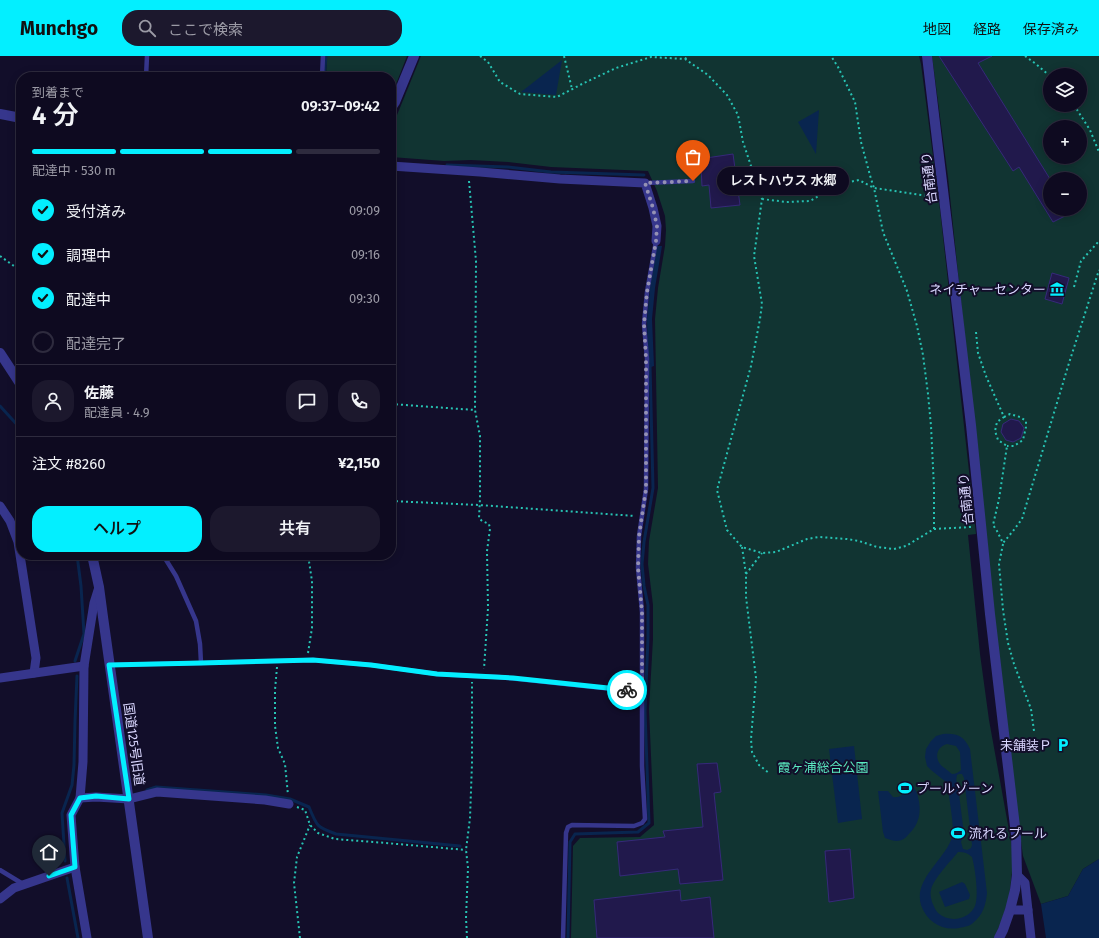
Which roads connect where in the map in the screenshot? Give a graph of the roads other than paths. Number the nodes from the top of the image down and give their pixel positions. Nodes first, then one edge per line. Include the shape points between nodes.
1 (146, 56) edge
2 (324, 56) edge
3 (414, 56) edge
4 (927, 56) edge
5 (146, 72) edge
6 (322, 72) edge
7 (396, 100) edge
8 (0, 114) edge
9 (16, 117) edge
10 (396, 166) edge
11 (693, 181) dead end
12 (645, 183) junction
13 (656, 241) joint
14 (0, 353) edge
15 (16, 378) edge
16 (0, 506) edge
17 (16, 537) edge
18 (21, 560) edge
19 (93, 560) edge
20 (166, 560) edge
21 (99, 587) junction
22 (201, 663) junction
23 (109, 665) junction
24 (84, 666) junction
25 (34, 673) junction
26 (0, 678) edge
27 (642, 692) junction
28 (80, 798) junction
29 (129, 799) junction
30 (289, 804) road end
31 (75, 867) junction
32 (0, 870) edge
33 (1017, 875) junction
34 (24, 884) junction
35 (0, 899) edge
36 (1010, 910) junction
37 (1028, 910) junction
38 (88, 938) edge
39 (148, 938) edge
40 (563, 938) edge
41 (999, 938) edge
42 (1031, 938) edge

1 - 5 lane
2 - 6 lane
3 - 7 street
4 - 33 street, 台南通り via 971,425 1016,835
8 - 9 street
10 - 12 street
11 - 12 lane
12 - 13 street via 657,226
13 - 27 lane via 644,324 646,489 639,536 638,568 642,612
14 - 15 street
16 - 17 street
18 - 25 street via 36,658
19 - 21 street, 国道125号旧道
20 - 22 lane via 196,621
21 - 23 street, 国道125号旧道
21 - 24 street
22 - 23 lane
22 - 27 lane via 313,660
23 - 29 street, 国道125号旧道
24 - 25 street
24 - 28 street
25 - 26 street
27 - 40 lane via 645,819 634,826 568,827
28 - 29 street via 96,796
28 - 31 street via 71,815
29 - 30 street via 157,792
29 - 39 street, 国道125号旧道
31 - 34 street
31 - 38 street
32 - 34 lane
33 - 36 street, 台南通り
33 - 37 street via 1025,883
34 - 35 street
36 - 37 street
36 - 41 street, 台南通り
37 - 42 street

